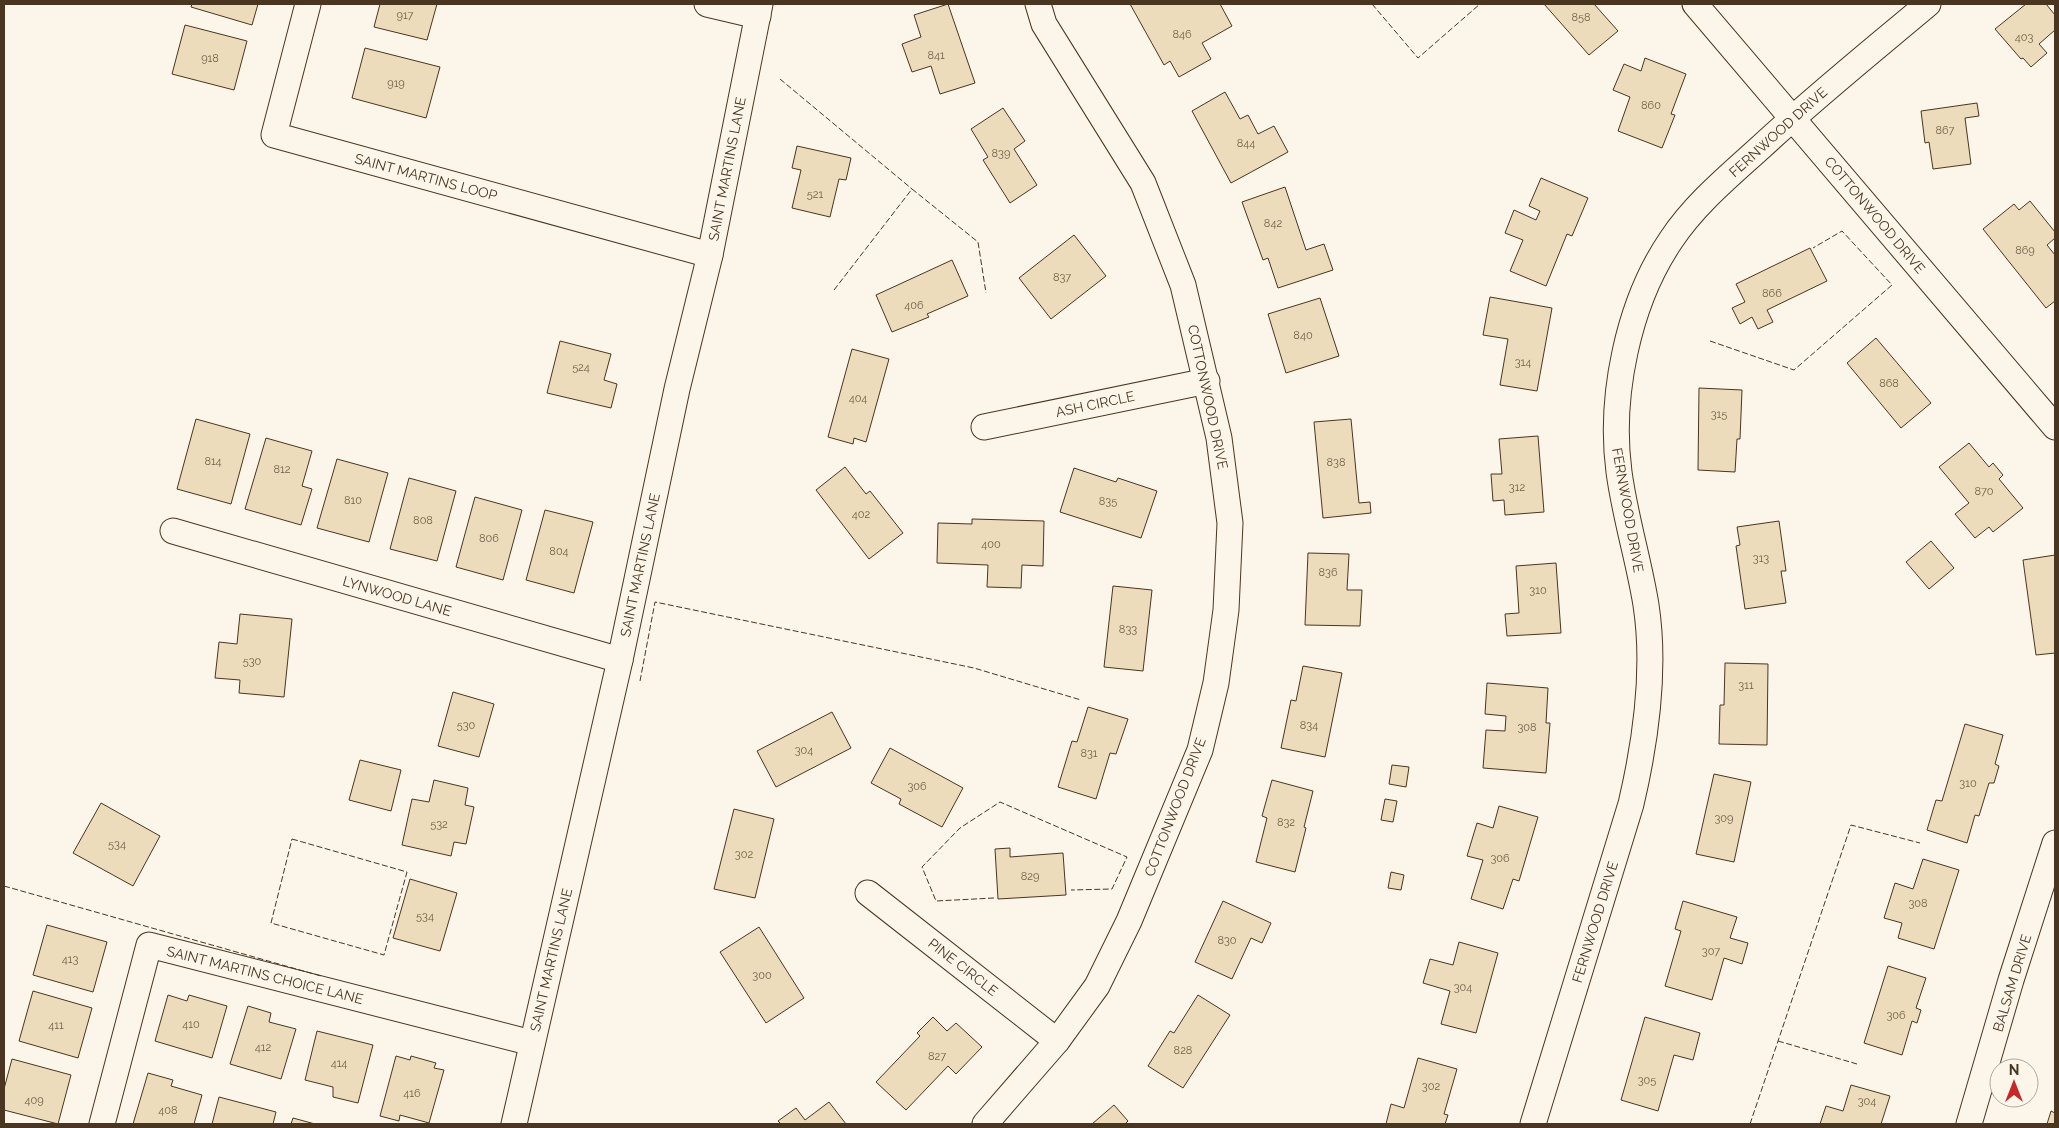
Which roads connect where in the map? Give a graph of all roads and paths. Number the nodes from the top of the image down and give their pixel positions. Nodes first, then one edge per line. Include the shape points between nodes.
1 (308, 4) edge
2 (707, 4) edge
3 (1038, 4) edge
4 (1695, 4) edge
5 (1928, 4) edge
6 (759, 10) edge
7 (1793, 117) junction
8 (710, 254) junction
9 (1207, 381) junction
10 (984, 427) dead end
11 (2055, 427) edge
12 (173, 531) dead end
13 (620, 660) junction
14 (2055, 843) edge
15 (868, 893) dead end
16 (1057, 1041) junction
17 (532, 1043) junction
18 (102, 1124) edge
19 (514, 1124) edge
20 (986, 1124) edge
21 (1533, 1124) edge
22 (1969, 1124) edge

1 - 8 street, SAINT MARTINS LOOP via 274,136
2 - 6 street
3 - 9 street, COTTONWOOD DRIVE via 1044,24 1143,183 1183,285
4 - 7 street, COTTONWOOD DRIVE
5 - 7 street, FERNWOOD DRIVE
6 - 8 street, SAINT MARTINS LANE
7 - 11 street, COTTONWOOD DRIVE
7 - 21 street, FERNWOOD DRIVE via 1724,180 1675,234 1645,287 1628,337 1616,441 1619,474 1646,606 1649,640 1646,721 1631,804
8 - 13 street, SAINT MARTINS LANE via 677,389
9 - 10 street, ASH CIRCLE
9 - 16 street, COTTONWOOD DRIVE via 1219,438 1230,523 1226,610 1216,683 1200,750 1129,921 1097,986
12 - 13 street, LYNWOOD LANE
13 - 17 street, SAINT MARTINS LANE
14 - 22 street, BALSAM DRIVE
15 - 16 street, PINE CIRCLE
16 - 20 street, COTTONWOOD DRIVE
17 - 18 street, SAINT MARTINS CHOICE LANE via 149,945
17 - 19 street, SAINT MARTINS LANE

